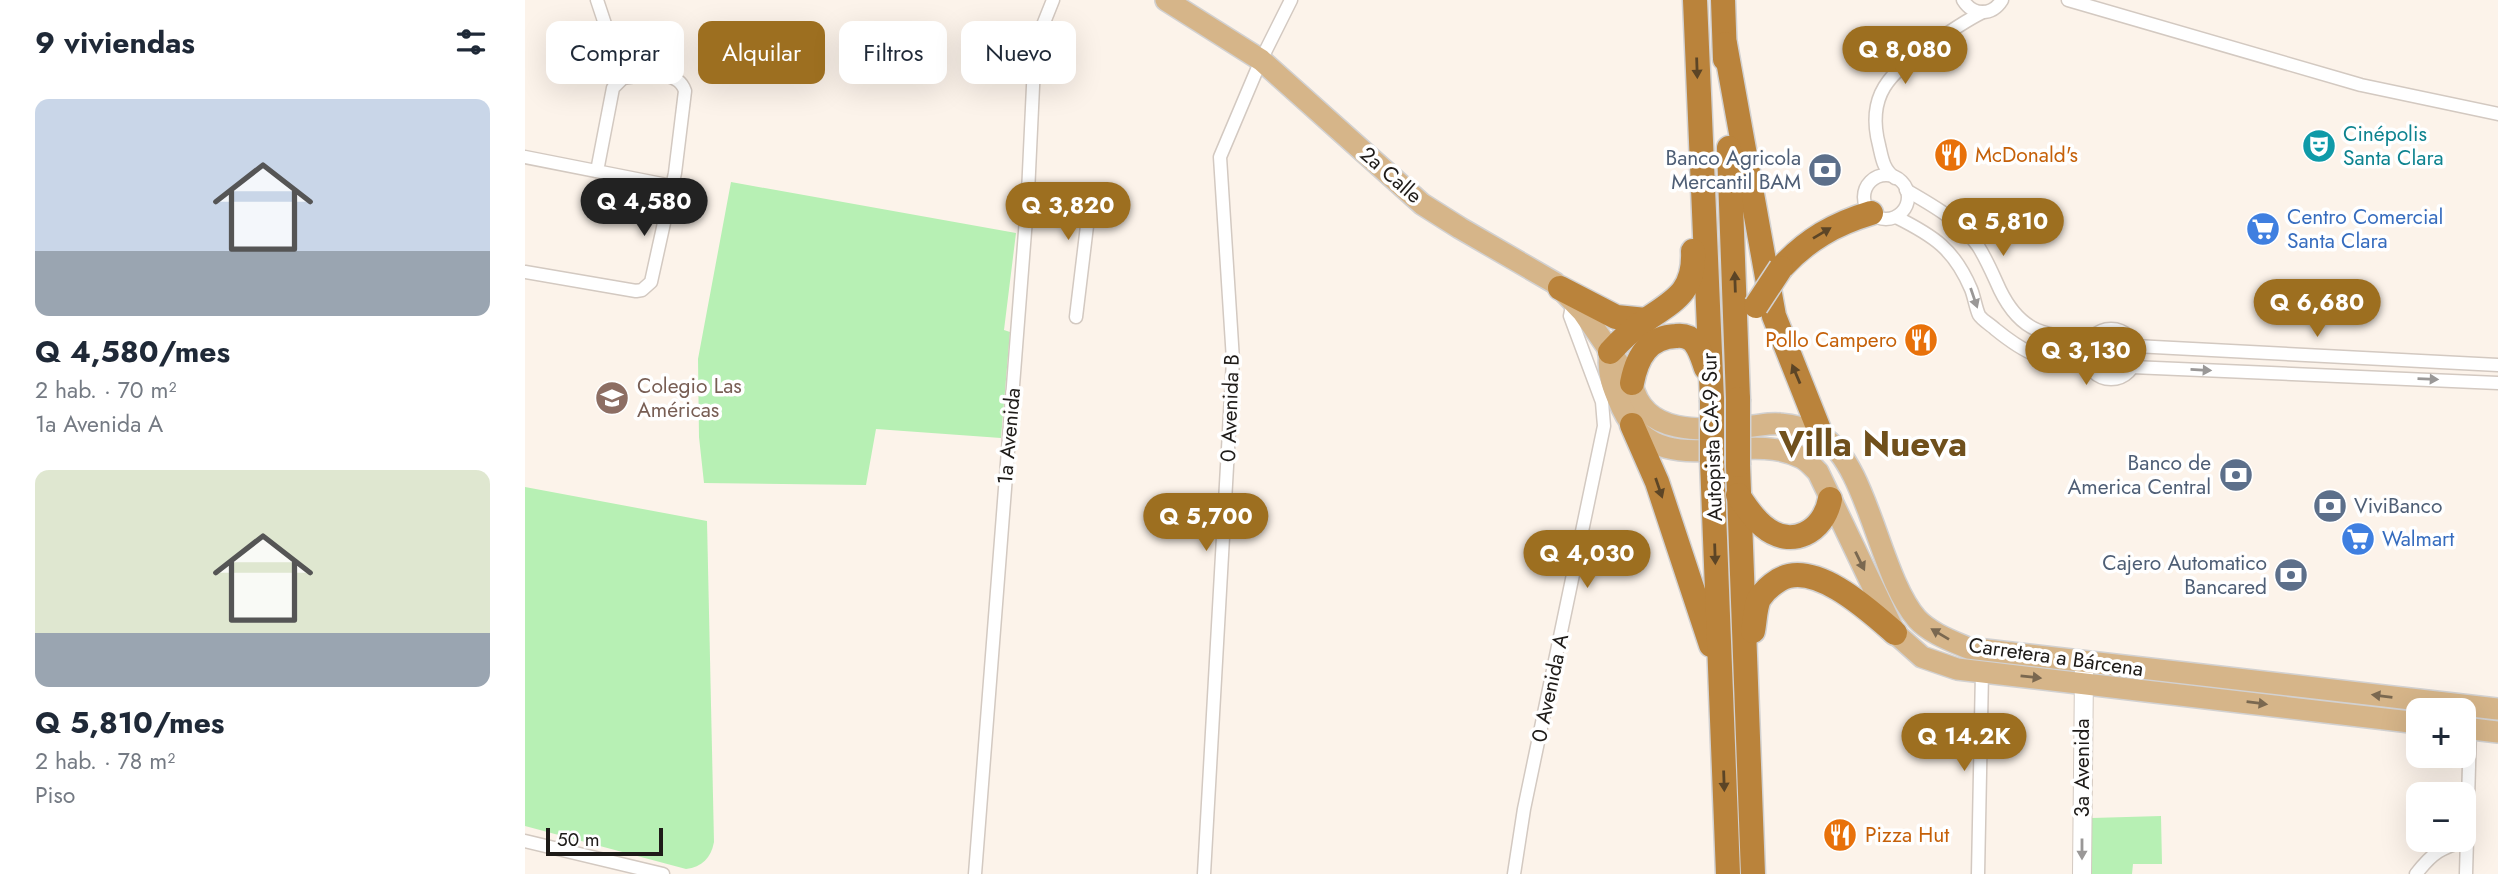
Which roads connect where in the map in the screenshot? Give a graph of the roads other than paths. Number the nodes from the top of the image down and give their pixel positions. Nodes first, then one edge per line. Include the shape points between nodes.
1 (597, 0) edge
2 (1053, 0) edge
3 (1166, 0) edge
4 (1291, 0) edge
5 (1695, 0) edge
6 (1723, 0) edge
7 (1963, 0) edge
8 (2068, 0) edge
9 (2003, 1) edge
10 (1983, 12) junction
11 (604, 21) edge
12 (1959, 25) junction
13 (1725, 44) junction
14 (1261, 60) junction
15 (617, 84) edge
16 (682, 84) edge
17 (2498, 114) edge
18 (525, 158) edge
19 (1884, 164) junction
20 (1701, 168) junction
21 (597, 171) junction
22 (1875, 178) junction
23 (1895, 178) junction
24 (672, 186) junction
25 (1906, 190) junction
26 (1028, 193) junction
27 (1884, 215) junction
28 (525, 272) edge
29 (1566, 295) junction
30 (1076, 317) dead end
31 (1646, 320) junction
32 (2093, 338) junction
33 (2135, 346) junction
34 (1610, 352) junction
35 (1738, 363) junction
36 (2088, 363) junction
37 (2498, 365) edge
38 (2132, 367) junction
39 (1632, 383) junction
40 (2498, 383) edge
41 (1712, 393) junction
42 (1632, 425) junction
43 (1822, 437) junction
44 (1738, 495) junction
45 (1830, 499) junction
46 (1895, 633) junction
47 (1744, 669) junction
48 (1720, 672) junction
49 (1982, 672) junction
50 (2084, 672) junction
51 (2498, 709) edge
52 (2406, 721) edge
53 (2476, 729) edge
54 (2498, 732) edge
55 (525, 841) edge
56 (2436, 852) edge
57 (2467, 852) edge
58 (663, 874) edge
59 (975, 874) edge
60 (1204, 874) edge
61 (1514, 874) edge
62 (1728, 874) edge
63 (1753, 874) edge
64 (1978, 874) edge
65 (2082, 874) edge
66 (2416, 874) edge
67 (2466, 874) edge

1 - 11 street
2 - 26 street, 1a Avenida via 1039,35 1034,65
3 - 14 main road, 2a Calle
4 - 14 street, 0 Avenida B
5 -> 20 highway, Autopista CA-9 Sur
6 - 13 highway, Autopista CA-9 Sur
7 - 10 street via 1970,9
7 - 12 street
8 - 17 street via 2361,85
9 - 10 street
10 - 12 street
12 - 19 street via 1913,57 1882,90 1874,120
35 -> 13 highway, Autopista CA-9 Sur
43 -> 13 highway via 1774,316
14 - 29 main road, 2a Calle via 1422,204
14 - 60 street, 0 Avenida B via 1220,157 1233,359
15 - 21 street
16 - 24 street via 685,97
18 - 21 street
19 - 22 street
19 - 23 street
20 - 31 highway via 1690,209 1694,266 1690,281 1669,306
20 - 41 highway, Autopista CA-9 Sur
21 - 24 street
22 - 23 street
22 - 27 street via 1864,195 1867,209
23 - 25 street
24 - 28 street via 654,276 647,286 636,291
25 - 27 street via 1905,208
25 - 32 street via 1965,231 2015,314 2031,329 2059,337
26 - 30 street via 1090,201
26 - 59 street, 1a Avenida
35 -> 27 highway, bridge via 1756,306 1799,248 1845,221
27 -> 36 street via 1916,227 1947,248 1969,285 1979,315 2026,353
29 - 31 highway via 1616,317
29 - 34 main road, 2a Calle
29 - 61 street, 0 Avenida A via 1602,402 1604,432
31 - 34 highway
32 - 33 street via 2114,330 2127,335
32 - 36 street via 2087,350
33 - 37 street
33 - 38 street
34 - 39 main road, 2a Calle
34 - 42 main road via 1610,383
35 - 44 highway, Autopista CA-9 Sur, bridge
36 - 38 street via 2095,373 2107,378 2122,376
38 -> 40 street
39 - 41 highway via 1644,350 1657,339 1684,335 1701,352
39 - 43 main road, Carretera a Bárcena via 1650,417 1674,427 1778,424
41 -> 48 highway, Autopista CA-9 Sur, bridge
42 - 45 main road, Carretera a Bárcena via 1656,445 1681,451 1764,450 1804,458 1818,472
42 -> 48 highway via 1657,482
50 -> 43 main road, Carretera a Bárcena via 1968,648 1918,620 1896,582 1851,472
44 - 45 highway via 1764,528 1792,537 1820,525
44 - 47 highway, Autopista CA-9 Sur
45 -> 46 main road, Carretera a Bárcena
46 - 47 highway via 1866,607 1823,581 1800,574 1785,577 1759,599
46 - 49 main road, Carretera a Bárcena via 1922,657
47 - 63 highway, Autopista CA-9 Sur
48 -> 62 highway, Autopista CA-9 Sur
49 -> 50 main road, Carretera a Bárcena
49 - 64 street
51 -> 50 main road, Carretera a Bárcena
50 -> 52 main road, Carretera a Bárcena
50 -> 65 street, 3a Avenida
53 - 54 main road
55 - 58 street
56 - 66 street
57 - 67 street

